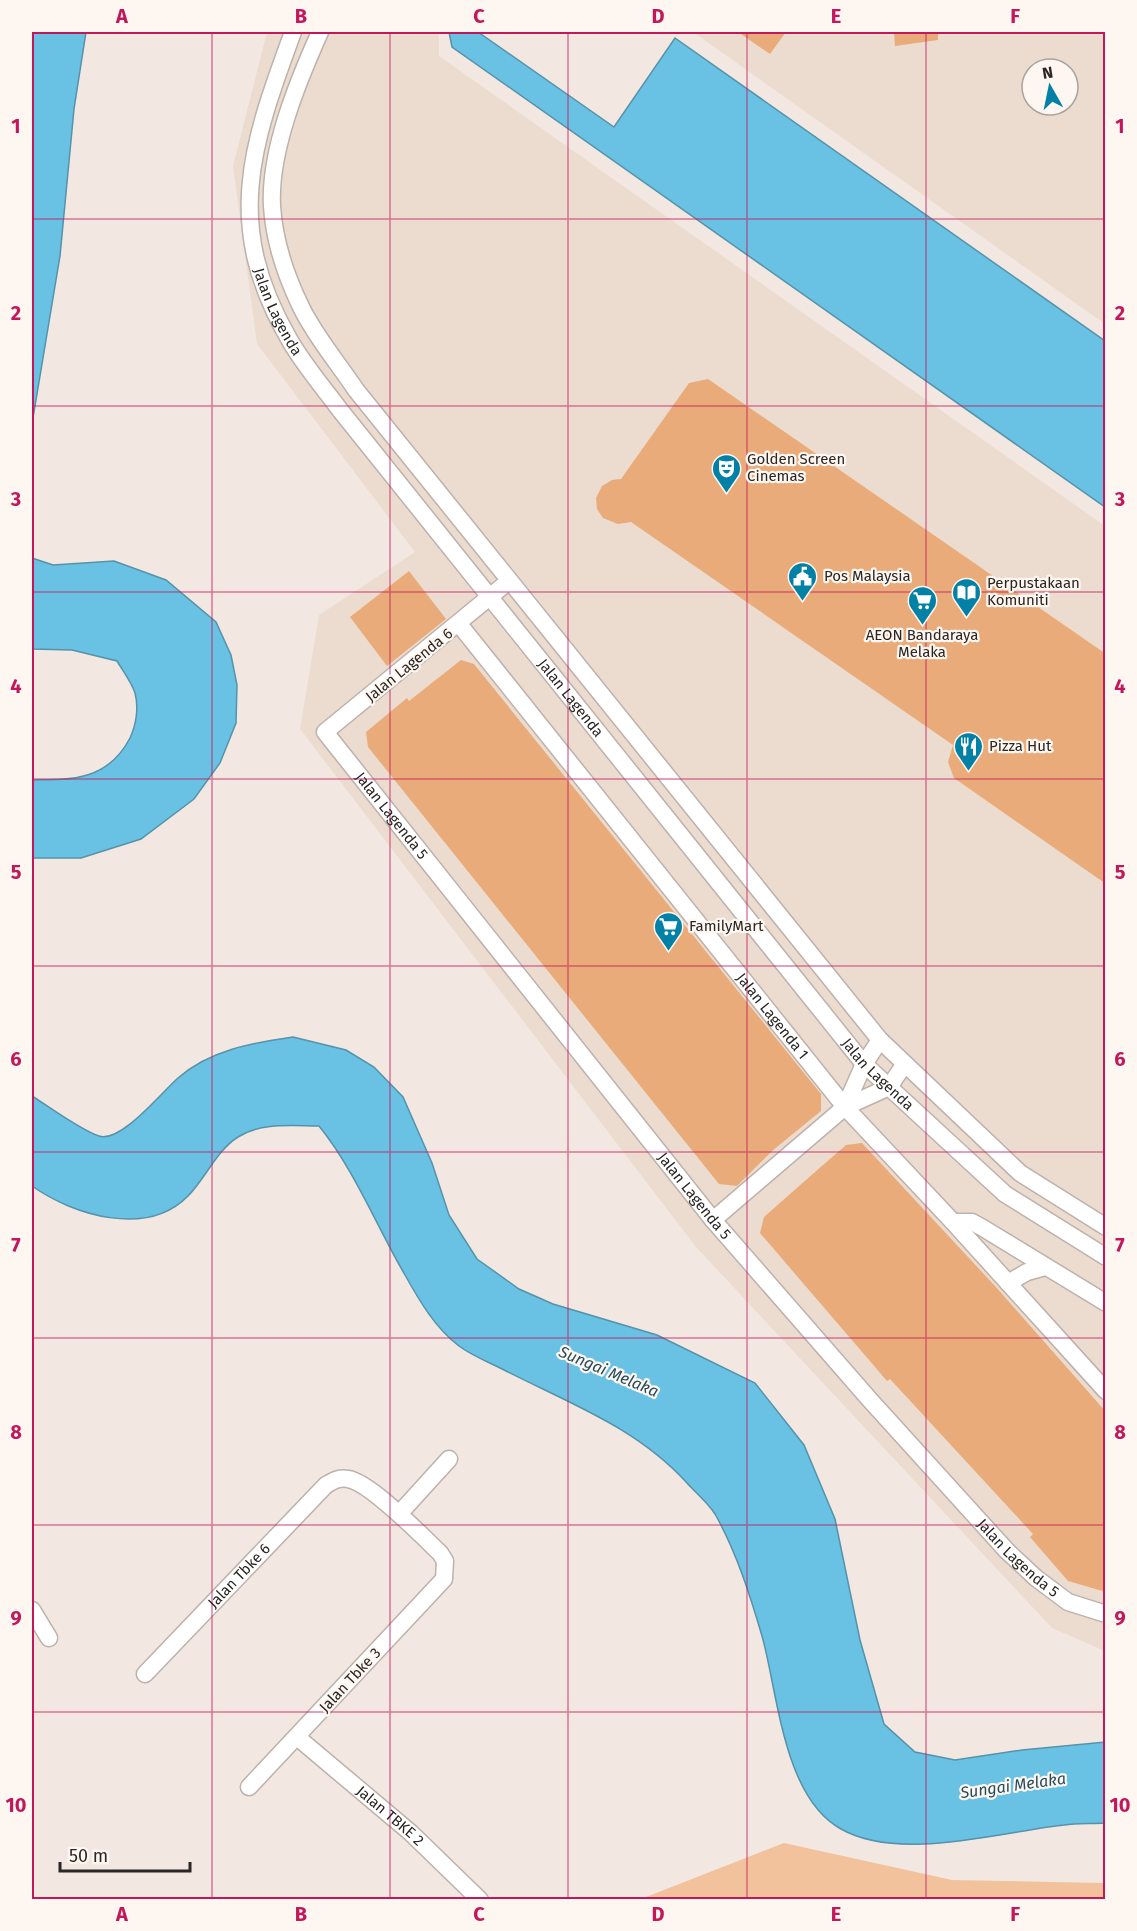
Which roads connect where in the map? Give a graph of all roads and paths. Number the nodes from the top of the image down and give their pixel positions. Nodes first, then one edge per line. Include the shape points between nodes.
1 (293, 32) edge
2 (320, 32) edge
3 (509, 581) junction
4 (491, 597) junction
5 (459, 624) junction
6 (325, 732) joint
7 (879, 1040) junction
8 (864, 1064) junction
9 (904, 1065) junction
10 (889, 1086) junction
11 (845, 1107) junction
12 (713, 1221) junction
13 (953, 1222) junction
14 (1106, 1227) edge
15 (1106, 1257) edge
16 (1045, 1268) junction
17 (1008, 1283) junction
18 (1106, 1303) edge
19 (1106, 1391) edge
20 (449, 1459) dead end
21 (399, 1514) junction
22 (32, 1610) edge
23 (1106, 1614) edge
24 (49, 1638) dead end
25 (146, 1674) dead end
26 (297, 1737) junction
27 (249, 1787) dead end
28 (480, 1899) edge

1 - 4 street, Jalan Lagenda via 261,122 251,171 249,211 261,280 289,341
2 - 3 street, Jalan Lagenda via 296,86 274,170 272,206 288,276 302,309 356,390
3 - 4 street, Jalan Lagenda 6
3 - 7 street, Jalan Lagenda
4 - 5 street, Jalan Lagenda 6
4 - 8 street, Jalan Lagenda
5 - 6 street, Jalan Lagenda 6
5 - 11 street, Jalan Lagenda 1
6 - 12 street, Jalan Lagenda 5
7 - 8 street
7 - 9 street, Jalan Lagenda
8 - 10 street, Jalan Lagenda
8 - 11 street
9 - 10 street
9 - 14 street, Jalan Lagenda via 1020,1173
10 - 11 street
10 - 15 street, Jalan Lagenda via 1005,1194
11 - 12 street
11 - 13 street, Jalan Lagenda 1
12 - 23 street, Jalan Lagenda 5 via 1007,1551 1068,1602
13 - 16 street via 972,1222
13 - 17 street, Jalan Lagenda 1
16 - 17 street via 1027,1272
16 - 18 street
17 - 19 street, Jalan Lagenda 1
20 - 21 street
21 - 25 street, Jalan Tbke 6 via 355,1481 335,1479
21 - 26 street, Jalan Tbke 3 via 440,1553 445,1561 444,1579
22 - 24 street
26 - 27 street, Jalan Tbke 3
26 - 28 street, Jalan TBKE 2 via 411,1833

